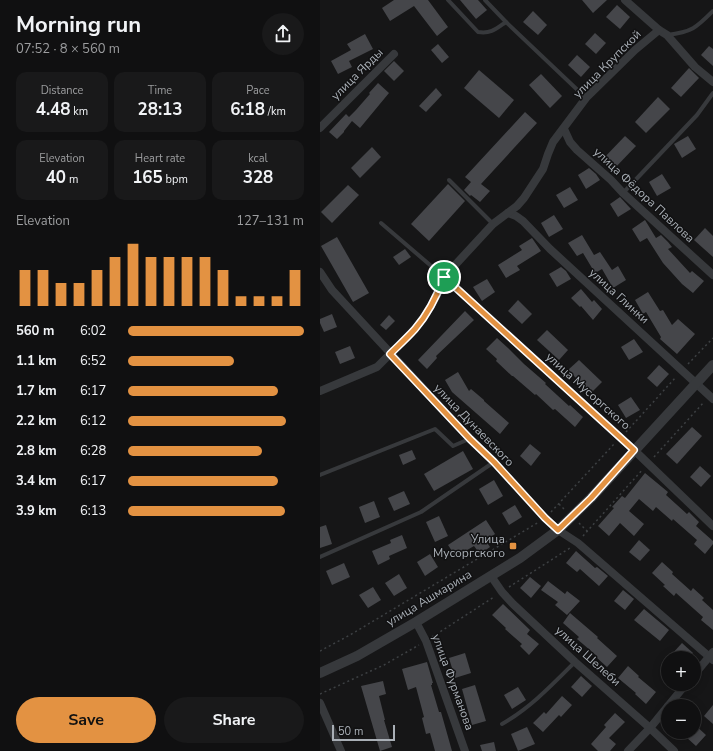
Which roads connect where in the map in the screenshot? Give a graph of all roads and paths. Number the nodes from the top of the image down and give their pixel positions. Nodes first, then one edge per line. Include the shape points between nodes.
1 (448, 0) edge
2 (485, 0) edge
3 (625, 0) edge
4 (713, 11) edge
5 (506, 22) junction
6 (659, 30) junction
7 (667, 35) junction
8 (394, 54) dead end
9 (713, 82) edge
10 (713, 93) edge
11 (586, 98) junction
12 (320, 128) edge
13 (564, 129) junction
14 (449, 180) dead end
15 (623, 193) junction
16 (508, 213) junction
17 (381, 223) dead end
18 (493, 224) junction
19 (320, 272) edge
20 (713, 275) edge
21 (444, 277) junction
22 (390, 354) junction
23 (713, 365) edge
24 (696, 383) junction
25 (320, 391) edge
26 (713, 399) edge
27 (470, 439) junction
28 (634, 450) junction
29 (494, 462) junction
30 (320, 476) edge
31 (713, 526) edge
32 (558, 530) junction
33 (320, 557) edge
34 (491, 576) junction
35 (416, 622) junction
36 (712, 656) edge
37 (575, 662) junction
38 (701, 668) edge
39 (320, 673) edge
40 (680, 691) edge
41 (674, 699) edge
42 (320, 703) edge
43 (661, 715) edge
44 (502, 724) dead end
45 (650, 728) junction
46 (342, 751) edge
47 (465, 751) edge
48 (628, 751) edge
49 (674, 751) edge

1 - 5 lane via 478,32 492,31
2 - 5 lane
3 - 6 street
4 - 7 lane via 691,30
5 - 11 lane
6 - 7 street
6 - 11 street, улица Крупской
7 - 9 street
8 - 12 street, улица Ярды
10 - 15 lane via 697,115
11 - 13 street, улица Крупской
13 - 15 street, улица Фёдора Павлова via 576,150
13 - 16 street, улица Крупской via 553,142 544,169 524,198
14 - 18 lane
15 - 20 street, улица Фёдора Павлова
16 - 18 street, улица Крупской
16 - 24 street, улица Глинки via 523,221 555,254
17 - 21 lane
18 - 21 street, улица Крупской
19 - 22 street, улица Дунаевского via 332,290
21 - 22 street, улица Крупской via 426,314
21 - 28 street, улица Мусоргского
22 - 25 street, улица Крупской via 377,367
22 - 27 street, улица Дунаевского
23 - 24 street, улица Ашмарина
24 - 26 street, улица Глинки
24 - 28 street, улица Ашмарина
27 - 29 street, улица Дунаевского
27 - 30 lane via 453,446 435,430
28 - 31 street, улица Мусоргского
28 - 32 street, улица Ашмарина
29 - 32 street, улица Дунаевского
29 - 33 lane via 421,512
32 - 34 street, улица Ашмарина
32 - 36 street, улица Дунаевского via 578,543
34 - 35 street, улица Ашмарина
34 - 37 street, улица Шелеби via 513,604
35 - 39 street, улица Ашмарина via 357,656
35 - 47 street, улица Фурманова via 426,641
36 - 38 street
37 - 44 lane via 516,716
37 - 45 street, улица Шелеби
40 - 41 street
42 - 46 street
43 - 45 street
45 - 48 street
45 - 49 street, улица Шелеби

